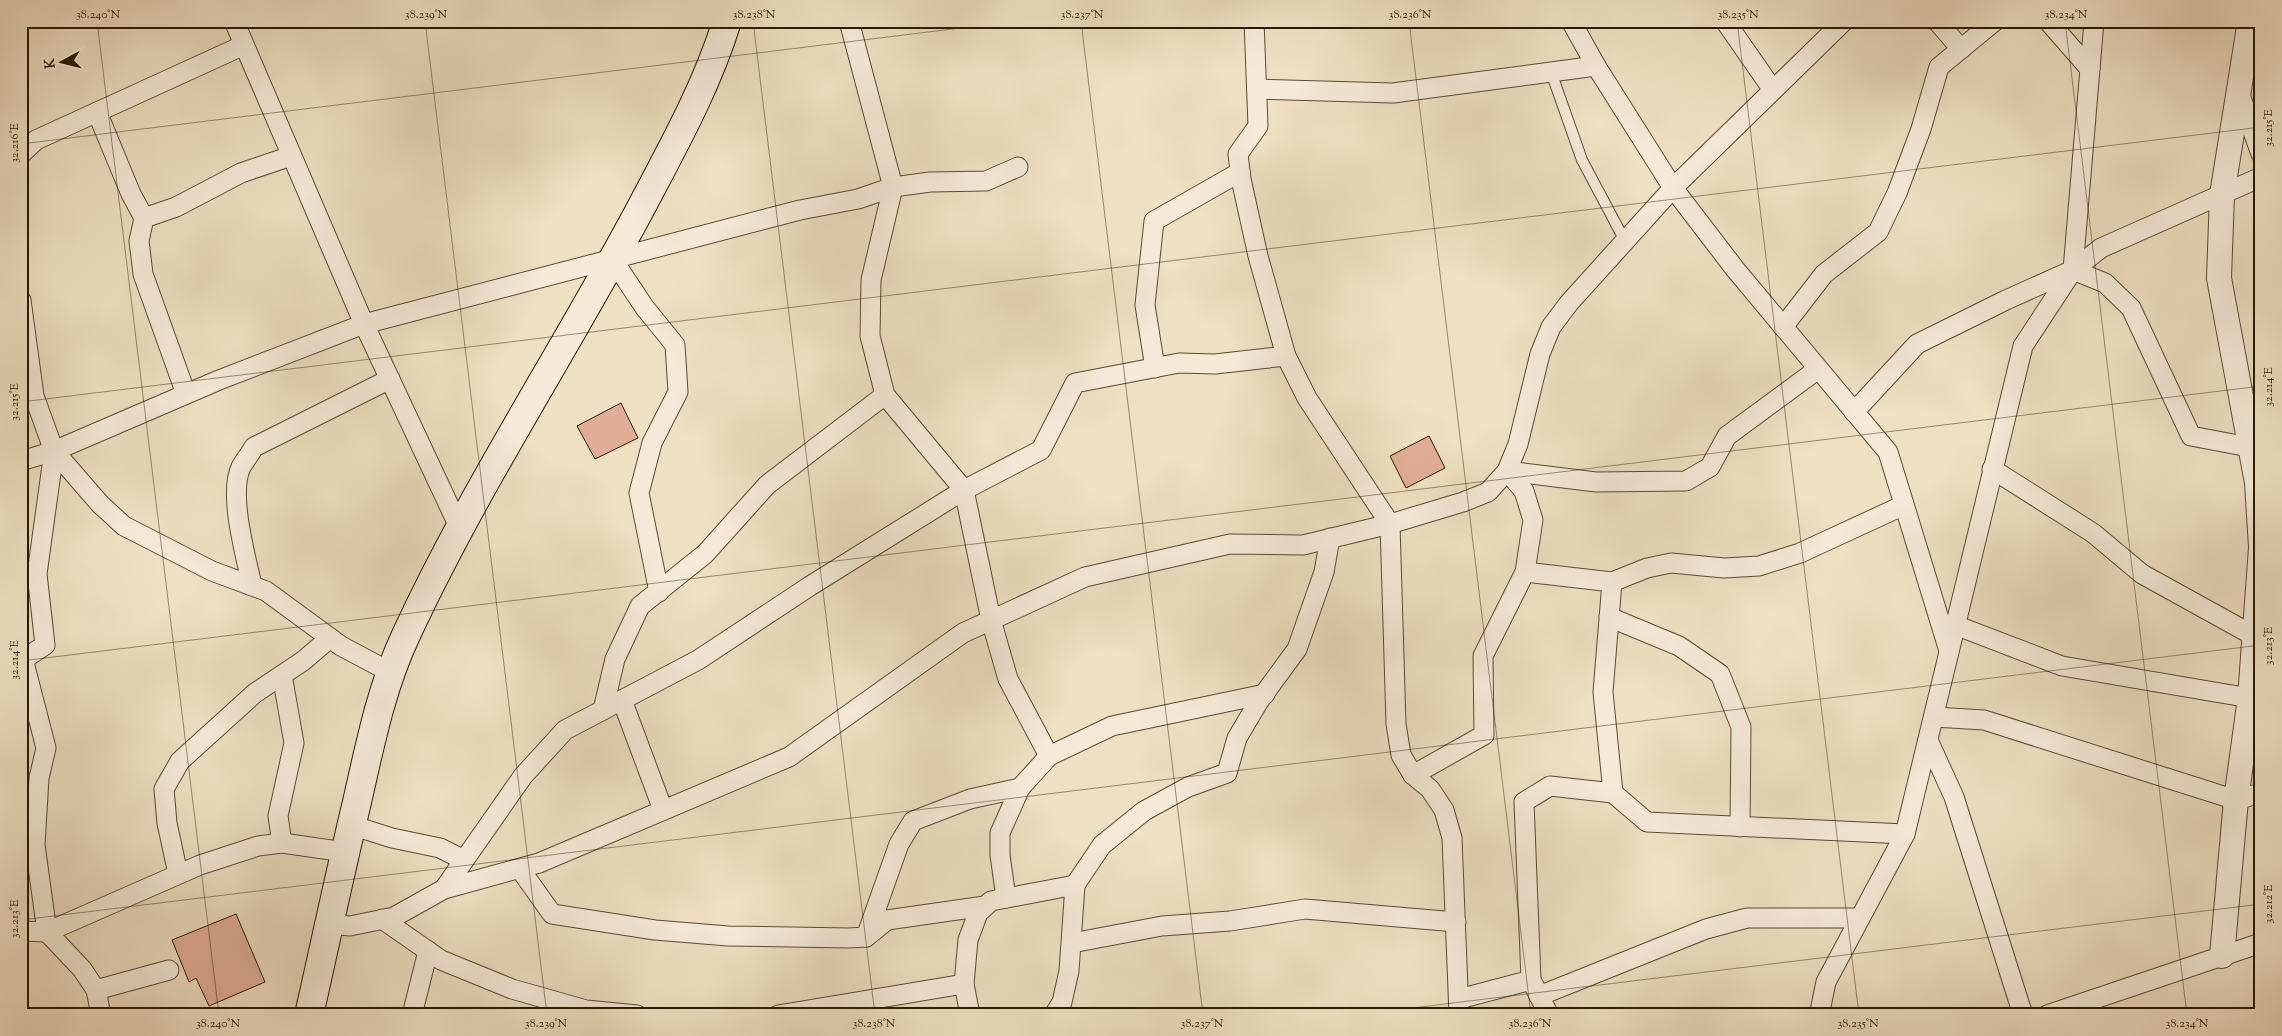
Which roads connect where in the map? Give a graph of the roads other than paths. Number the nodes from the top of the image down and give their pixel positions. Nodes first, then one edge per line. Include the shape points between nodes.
1 (234, 21) edge
2 (727, 21) edge
3 (849, 21) edge
4 (1254, 21) edge
5 (1571, 21) edge
6 (1725, 21) edge
7 (1844, 21) edge
8 (1937, 21) edge
9 (1995, 21) edge
10 (2048, 21) edge
11 (2094, 21) edge
12 (2250, 21) edge
13 (244, 45) junction
14 (1961, 49) junction
15 (1596, 66) junction
16 (2090, 69) junction
17 (1551, 72) junction
18 (1257, 89) junction
19 (1773, 90) junction
20 (2238, 90) junction
21 (97, 112) junction
22 (21, 154) edge
23 (2261, 154) edge
24 (291, 156) junction
25 (1018, 167) dead end
26 (1240, 172) junction
27 (2261, 177) edge
28 (893, 187) junction
29 (1673, 188) junction
30 (2222, 195) junction
31 (144, 218) junction
32 (1625, 241) junction
33 (614, 260) junction
34 (2073, 270) junction
35 (21, 300) edge
36 (364, 324) junction
37 (1783, 327) junction
38 (1286, 356) junction
39 (1155, 368) junction
40 (1818, 369) junction
41 (390, 379) junction
42 (186, 394) junction
43 (885, 395) junction
44 (1854, 412) junction
45 (2249, 448) junction
46 (54, 451) junction
47 (21, 461) edge
48 (1992, 470) junction
49 (1507, 471) junction
50 (964, 490) junction
51 (1904, 505) junction
52 (1390, 524) junction
53 (460, 528) junction
54 (1330, 538) junction
55 (2261, 548) edge
56 (1525, 572) junction
57 (1612, 582) junction
58 (252, 586) junction
59 (658, 592) junction
60 (1609, 617) junction
61 (991, 620) junction
62 (1955, 625) junction
63 (330, 638) junction
64 (2258, 640) edge
65 (1949, 651) junction
66 (22, 660) edge
67 (390, 672) junction
68 (282, 675) junction
69 (1265, 694) junction
70 (2250, 698) junction
71 (622, 700) junction
72 (602, 710) junction
73 (1934, 717) junction
74 (1928, 740) junction
75 (1049, 756) junction
76 (1413, 775) junction
77 (1020, 788) junction
78 (1613, 793) junction
79 (2261, 794) edge
80 (2236, 800) junction
81 (663, 810) junction
82 (351, 825) junction
83 (1740, 827) junction
84 (1905, 834) junction
85 (282, 843) junction
86 (345, 852) junction
87 (464, 860) junction
88 (520, 869) junction
89 (178, 874) junction
90 (1075, 885) junction
91 (444, 889) junction
92 (1006, 898) junction
93 (986, 906) junction
94 (1860, 918) junction
95 (382, 919) junction
96 (1456, 922) junction
97 (329, 924) junction
98 (21, 931) edge
99 (47, 932) junction
100 (866, 937) junction
101 (1072, 943) junction
102 (2261, 944) edge
103 (428, 951) junction
104 (2222, 956) junction
105 (169, 970) dead end
106 (964, 984) junction
107 (1535, 988) junction
108 (96, 990) junction
109 (1459, 1007) edge
110 (608, 1013) edge
111 (101, 1015) edge
112 (309, 1015) edge
113 (412, 1015) edge
114 (637, 1015) edge
115 (778, 1015) edge
116 (970, 1015) edge
117 (1054, 1015) edge
118 (1549, 1015) edge
119 (1822, 1015) edge
120 (2023, 1015) edge
121 (2047, 1015) edge

1 - 13 street
2 - 33 main road via 681,133
3 - 28 street
4 - 18 street
5 - 15 street
6 - 19 street
7 - 19 street
8 - 14 street
9 - 14 street
10 - 16 street
11 - 16 street
12 - 20 street
13 - 21 street
13 - 24 street
14 - 37 street via 1939,67 1901,184 1878,232 1824,274
15 - 17 street
15 - 29 street
16 - 34 street
17 - 18 street via 1393,93
17 - 32 lane via 1582,160
18 - 26 street via 1258,126 1238,154
19 - 29 street
20 - 23 street
20 - 30 street
21 - 22 street via 36,140
21 - 31 street
24 - 31 street via 241,173 176,207
24 - 36 street
25 - 28 street via 986,181 930,182
26 - 38 street via 1258,256
26 - 39 street via 1154,221 1145,306
27 - 30 street
28 - 33 street via 858,199 800,210
28 - 43 street via 871,280 870,336
29 - 32 street
29 - 37 street
30 - 34 street via 2101,248
30 - 45 street via 2219,278
31 - 42 street via 139,241 143,274
32 - 49 street via 1551,327 1540,354 1518,444
33 - 36 street
33 - 53 main road
33 - 59 street via 645,308 676,345 678,392 652,442 639,493
34 - 44 street via 1917,344
34 - 45 street via 2105,283 2131,308 2191,436
34 - 48 street via 2023,346
35 - 46 street via 34,396
36 - 41 street
36 - 42 street
37 - 40 street
38 - 39 street via 1215,364 1179,363
38 - 52 street via 1307,398
39 - 50 street via 1075,383 1041,450
40 - 44 street
40 - 49 street via 1727,436 1710,467 1686,481 1596,482
41 - 53 street
41 - 58 street via 254,448 241,468 236,490
42 - 46 street
43 - 50 street
43 - 59 street via 766,485 705,554
44 - 51 street via 1888,452
45 - 55 street via 2257,483
46 - 47 street
46 - 58 street via 100,504 124,526 212,571
46 - 66 street via 37,574 45,645
48 - 62 street
48 - 64 street via 2093,534 2142,574
49 - 52 street via 1488,492
49 - 56 street via 1524,491 1533,520
50 - 61 street
50 - 71 street via 698,660
51 - 57 street via 1800,553 1759,566 1724,568 1671,563 1646,568
51 - 65 street
52 - 54 street
52 - 76 street via 1396,724 1401,755
53 - 67 main road
54 - 61 street via 1303,545 1230,544 1085,577
54 - 69 street via 1324,572 1297,649
55 - 64 street
56 - 57 street
56 - 76 street via 1483,656 1484,735
57 - 60 street
58 - 63 street via 266,590
59 - 72 street via 640,606 615,659
60 - 78 street via 1603,692
60 - 83 street via 1679,646 1720,674 1741,728
61 - 75 street via 1008,679
61 - 81 street via 963,633 789,758
62 - 65 street
62 - 70 street via 2062,666
63 - 67 street
63 - 68 street
64 - 70 street
65 - 73 street
66 - 99 street via 46,748 39,778 35,845
67 - 82 main road
68 - 85 street via 294,744 278,816
68 - 89 street via 255,693 180,761 164,789 167,823
69 - 75 street via 1112,726
69 - 90 street via 1237,738 1227,773 1188,787 1144,811 1102,845
70 - 80 street
71 - 72 street
71 - 81 street
72 - 87 street via 565,730 523,776
73 - 74 street
73 - 80 street via 1984,720
74 - 84 street
74 - 120 street via 1954,797
75 - 77 street
76 - 96 street via 1430,789 1444,810 1452,838
77 - 92 street via 1000,833
77 - 100 street via 970,799 913,821 900,844
78 - 83 street via 1647,822
78 - 107 street via 1550,786 1524,802
79 - 80 street
80 - 104 street
81 - 88 street
82 - 86 main road
82 - 87 street via 440,848
83 - 84 street
84 - 94 street
85 - 86 street
85 - 89 street via 258,846
86 - 97 main road
87 - 91 street
88 - 91 street
88 - 100 street via 552,914 655,930 728,936
89 - 99 street
90 - 92 street
90 - 101 street
91 - 95 street via 394,917
92 - 93 street via 991,901
93 - 100 street via 887,920
93 - 106 street via 978,913 968,940
94 - 107 street via 1747,918
94 - 119 street via 1826,982
95 - 97 street via 350,926
95 - 103 street
96 - 101 street via 1305,909 1230,921 1162,926
96 - 109 street
97 - 112 main road
98 - 99 street
99 - 108 street via 82,969
101 - 117 street via 1063,994
102 - 104 street
103 - 110 street via 441,960 512,989
103 - 113 street
104 - 121 street
105 - 108 street
106 - 115 street
106 - 116 street
107 - 109 street
107 - 118 street
108 - 111 street
110 - 114 street

